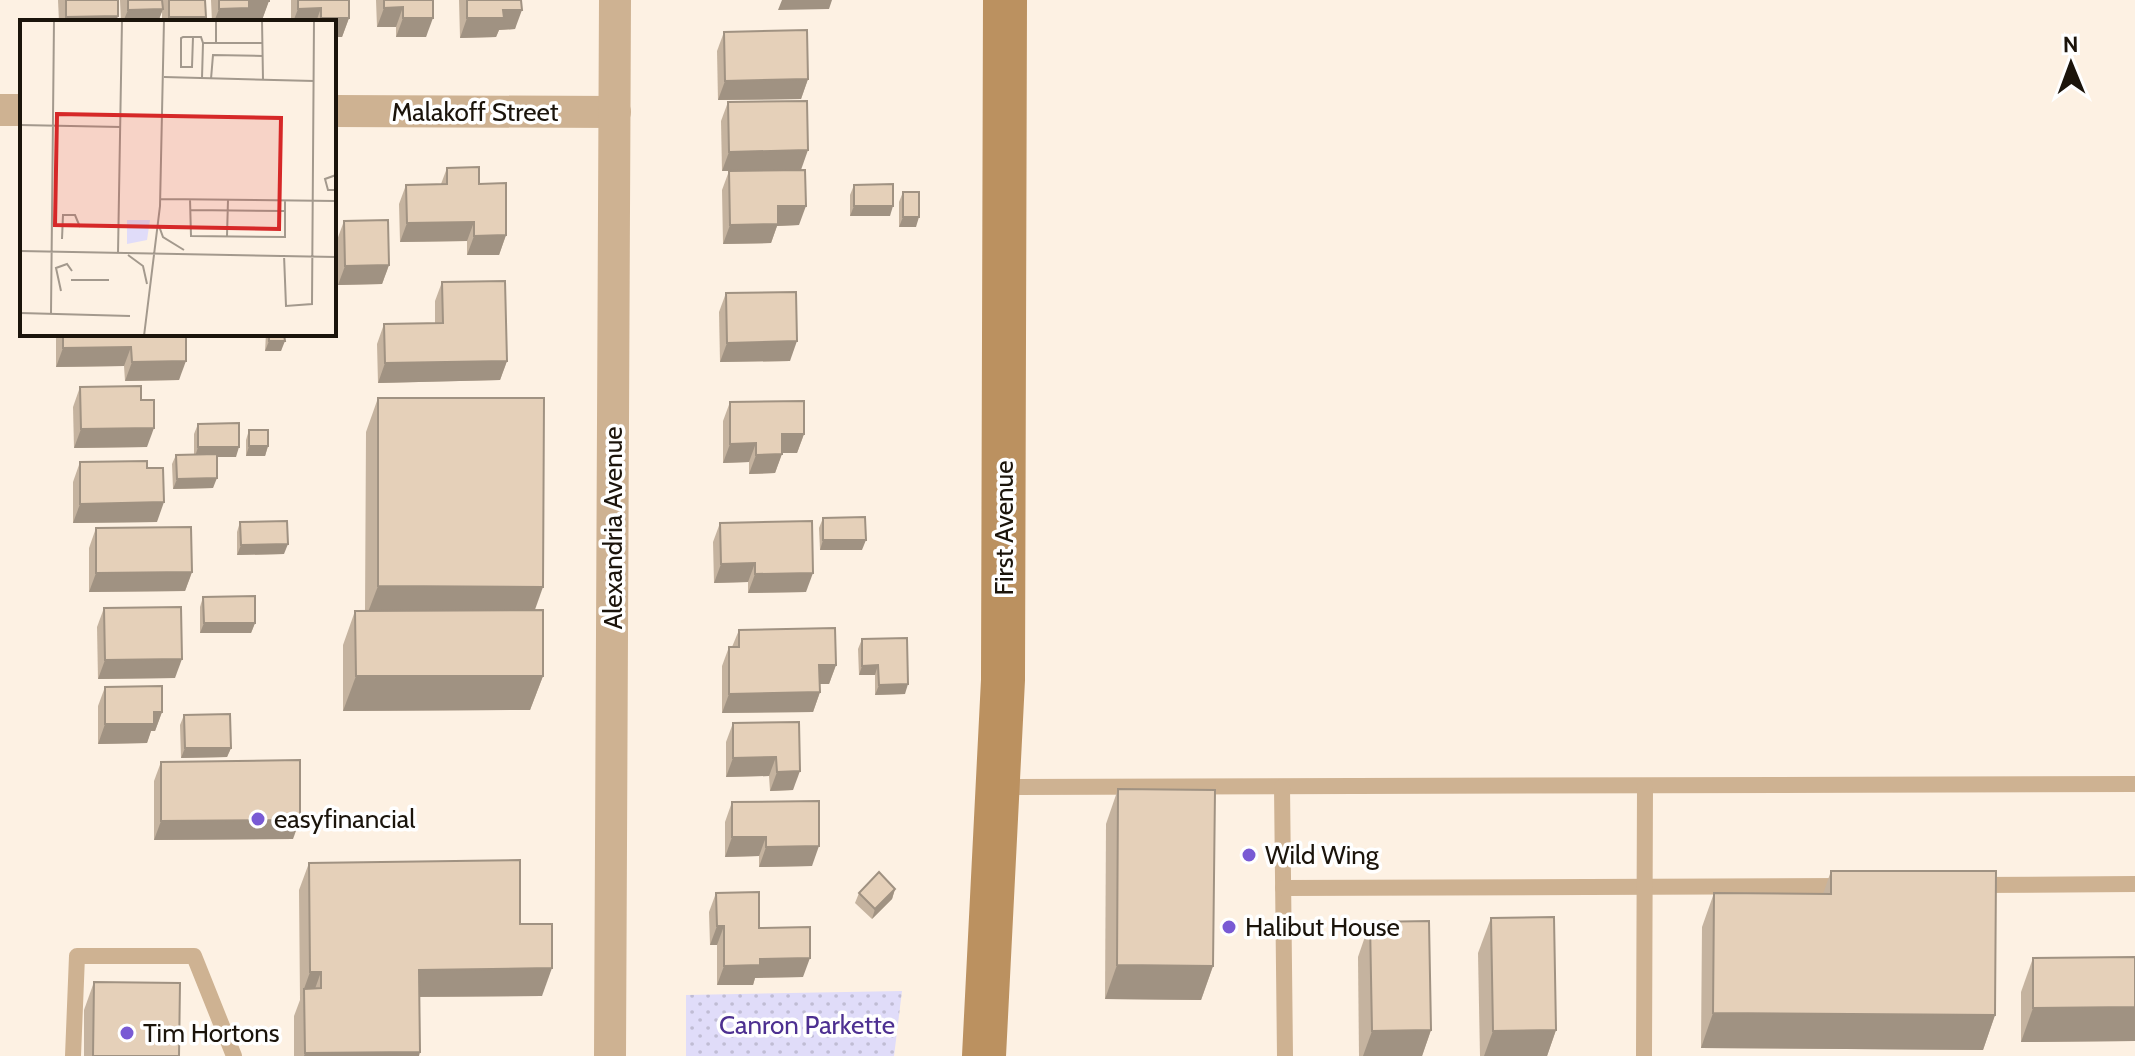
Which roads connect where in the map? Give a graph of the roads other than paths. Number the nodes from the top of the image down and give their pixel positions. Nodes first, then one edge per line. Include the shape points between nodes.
1 (615, 0) edge
2 (1005, 0) edge
3 (336, 111) edge
4 (615, 112) junction
5 (2135, 784) edge
6 (1645, 786) junction
7 (998, 787) junction
8 (1282, 787) junction
9 (2135, 884) edge
10 (1961, 885) edge
11 (1866, 886) edge
12 (1644, 887) junction
13 (1283, 888) junction
14 (989, 1049) edge
15 (73, 1056) edge
16 (234, 1056) edge
17 (610, 1056) edge
18 (1285, 1056) edge
19 (1644, 1056) edge

1 - 4 street, Alexandria Avenue
2 - 7 main road, First Avenue via 1003,680
3 - 4 street, Malakoff Street
4 - 17 street, Alexandria Avenue
5 - 6 lane
6 - 8 lane
6 - 12 lane
7 - 8 lane
7 - 14 main road, First Avenue
8 - 13 lane
9 - 10 lane
11 - 12 lane
12 - 13 lane
12 - 19 lane
13 - 18 lane
15 - 16 lane via 77,956 194,956

